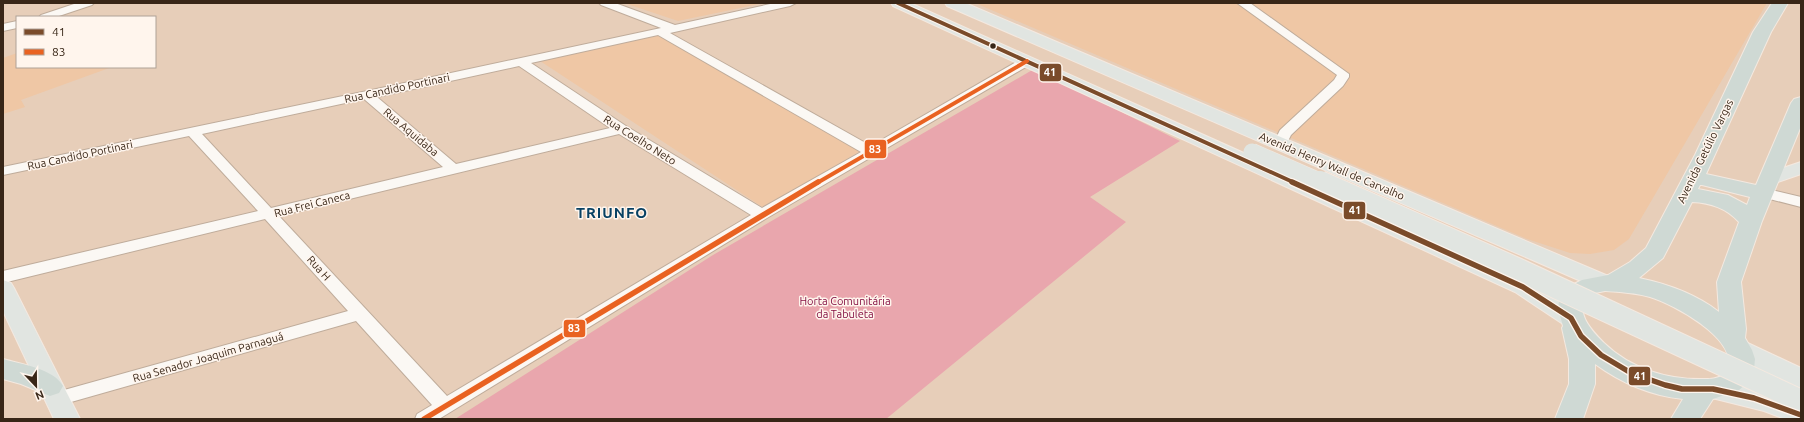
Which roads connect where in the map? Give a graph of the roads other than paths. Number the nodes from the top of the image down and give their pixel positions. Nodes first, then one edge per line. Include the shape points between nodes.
1 (88, 3) edge
2 (605, 3) edge
3 (790, 3) edge
4 (898, 3) edge
5 (952, 3) edge
6 (1243, 3) edge
7 (1780, 3) edge
8 (48, 16) edge
9 (16, 24) edge
10 (3, 28) edge
11 (673, 28) junction
12 (659, 31) junction
13 (1027, 61) junction
14 (520, 62) junction
15 (367, 95) junction
16 (1801, 103) edge
17 (1215, 116) junction
18 (621, 129) junction
19 (192, 131) junction
20 (1193, 136) junction
21 (1280, 144) junction
22 (1255, 150) junction
23 (872, 152) junction
24 (1801, 168) edge
25 (455, 170) junction
26 (3, 171) edge
27 (1693, 177) junction
28 (1766, 186) junction
29 (1683, 196) junction
30 (1801, 202) edge
31 (270, 214) junction
32 (762, 215) junction
33 (1751, 221) junction
34 (3, 277) edge
35 (1609, 283) junction
36 (3, 288) edge
37 (359, 314) junction
38 (1572, 319) junction
39 (1735, 344) junction
40 (3, 370) edge
41 (1801, 379) edge
42 (1700, 389) junction
43 (1801, 391) edge
44 (58, 402) edge
45 (1801, 402) edge
46 (445, 406) junction
47 (1801, 415) edge
48 (424, 419) edge
49 (1569, 419) edge
50 (1685, 419) edge

1 - 8 street
2 - 11 street
3 - 11 street, Rua Candido Portinari
4 - 13 main road
5 - 17 main road, Avenida Henry Wall de Carvalho
6 - 21 street via 1343,74 1339,82 1285,133
7 - 27 highway, Avenida Getúlio Vargas via 1762,32
9 - 10 street
11 - 12 street, Rua Candido Portinari
12 - 14 street, Rua Candido Portinari
12 - 23 street
13 - 20 main road
13 - 23 street
14 - 15 street, Rua Candido Portinari
14 - 18 street, Rua Coelho Neto
15 - 19 street, Rua Candido Portinari
15 - 25 street, Rua Aquidaba
16 - 28 highway
17 - 21 main road, Avenida Henry Wall de Carvalho
17 - 22 main road
18 - 25 street, Rua Frei Caneca
18 - 32 street, Rua Coelho Neto
19 - 26 street, Rua Candido Portinari
19 - 31 street, Rua H
20 - 22 main road
20 - 38 main road via 1523,287
21 - 35 main road, Avenida Henry Wall de Carvalho
22 - 43 main road via 1590,294
22 - 45 main road, bridge
23 - 32 street
24 - 28 main road
25 - 31 street, Rua Frei Caneca
27 - 28 highway
27 - 29 highway, Avenida Getúlio Vargas
28 - 30 street
28 - 33 highway
29 - 33 highway via 1703,195 1723,200 1739,208
29 - 35 highway, Avenida Getúlio Vargas via 1655,253 1638,268
31 - 34 street, Rua Frei Caneca
31 - 37 street, Rua H
32 - 46 street
33 - 39 highway via 1728,282
35 - 38 highway, Avenida Getúlio Vargas via 1589,287 1576,294 1570,304
35 - 39 highway, Avenida Henry Wall de Carvalho via 1637,286 1664,293 1690,305 1713,320
36 - 44 main road
37 - 44 street, Rua Senador Joaquim Parnaguá
37 - 46 street, Rua H
38 - 42 highway via 1582,336 1601,355 1615,364 1648,380
38 - 49 highway, Avenida Getúlio Vargas via 1582,358 1582,384
39 - 41 main road
39 - 42 highway via 1741,357 1742,366 1739,374 1725,386
40 - 44 highway via 29,376
42 - 47 main road via 1768,402
42 - 50 highway
46 - 48 street

